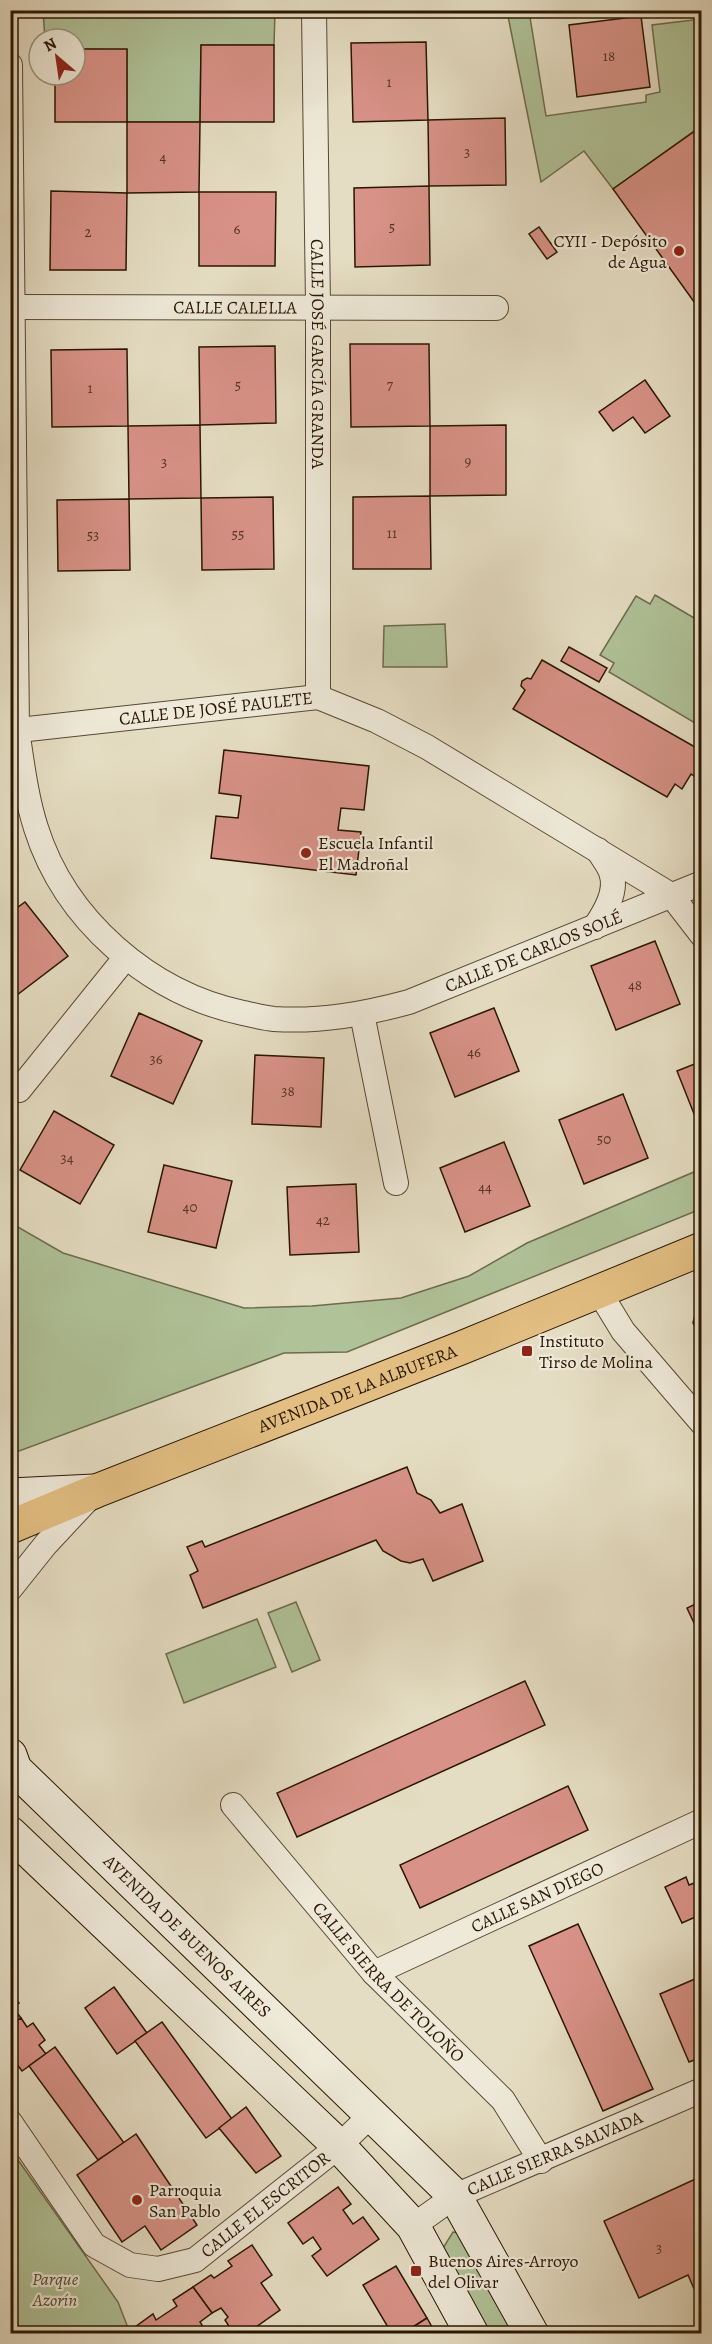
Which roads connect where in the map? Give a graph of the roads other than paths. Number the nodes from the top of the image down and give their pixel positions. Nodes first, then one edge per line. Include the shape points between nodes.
1 (314, 10) edge
2 (10, 65) edge
3 (318, 306) junction
4 (12, 307) edge
5 (496, 308) dead end
6 (318, 698) junction
7 (14, 730) edge
8 (598, 850) junction
9 (702, 883) edge
10 (672, 895) junction
11 (594, 927) junction
12 (702, 935) edge
13 (126, 957) junction
14 (362, 1014) junction
15 (19, 1090) dead end
16 (396, 1183) dead end
17 (702, 1249) edge
18 (598, 1290) junction
19 (702, 1423) edge
20 (96, 1491) junction
21 (10, 1495) edge
22 (10, 1527) edge
23 (10, 1589) edge
24 (10, 1755) edge
25 (233, 1805) dead end
26 (702, 1821) edge
27 (10, 1833) edge
28 (374, 1973) junction
29 (702, 2090) edge
30 (371, 2115) junction
31 (10, 2122) edge
32 (339, 2146) junction
33 (541, 2161) junction
34 (455, 2196) junction
35 (413, 2226) junction
36 (472, 2334) edge
37 (532, 2334) edge

1 - 3 street, CALLE JOSÉ GARCÍA GRANDA
2 - 4 street, CALLE DE CARLOS SOLÉ
3 - 4 street, CALLE CALELLA
3 - 5 street, CALLE CALELLA
3 - 6 street, CALLE JOSÉ GARCÍA GRANDA
4 - 7 street, CALLE DE CARLOS SOLÉ
6 - 7 street, CALLE DE JOSÉ PAULETE
6 - 8 street, CALLE DE JOSÉ PAULETE via 377,721 427,747
7 - 13 street, CALLE DE CARLOS SOLÉ via 36,828 56,873 86,917
8 - 10 street, CALLE DE JOSÉ PAULETE
8 - 11 street via 611,872 613,885 608,908
9 - 10 street, CALLE DE CARLOS SOLÉ
10 - 11 street, CALLE DE CARLOS SOLÉ
10 - 12 street, CALLE DE JOSÉ PAULETE
11 - 14 street, CALLE DE CARLOS SOLÉ via 409,1002
13 - 14 street, CALLE DE CARLOS SOLÉ via 171,987 219,1007 272,1019 328,1019
13 - 15 street
14 - 16 street
17 - 18 main road, AVENIDA DE LA ALBUFERA
18 - 19 street via 623,1331
18 - 20 main road, AVENIDA DE LA ALBUFERA
20 - 21 main road
20 - 22 main road, AVENIDA DE LA ALBUFERA
20 - 23 street
24 - 30 main road, AVENIDA DE BUENOS AIRES via 15,1769
25 - 28 street, CALLE SIERRA DE TOLOÑO
26 - 28 street, CALLE SAN DIEGO
27 - 32 main road
28 - 33 street, CALLE SIERRA DE TOLOÑO via 503,2100
29 - 33 street, CALLE SIERRA SALVADA
30 - 32 street
30 - 34 main road, AVENIDA DE BUENOS AIRES
31 - 32 street, CALLE EL ESCRITOR via 94,2245 130,2265 158,2269 195,2260
32 - 35 main road
33 - 34 street, CALLE SIERRA SALVADA
34 - 35 street, CALLE SIERRA SALVADA
34 - 37 main road, AVENIDA DE BUENOS AIRES
35 - 36 main road

